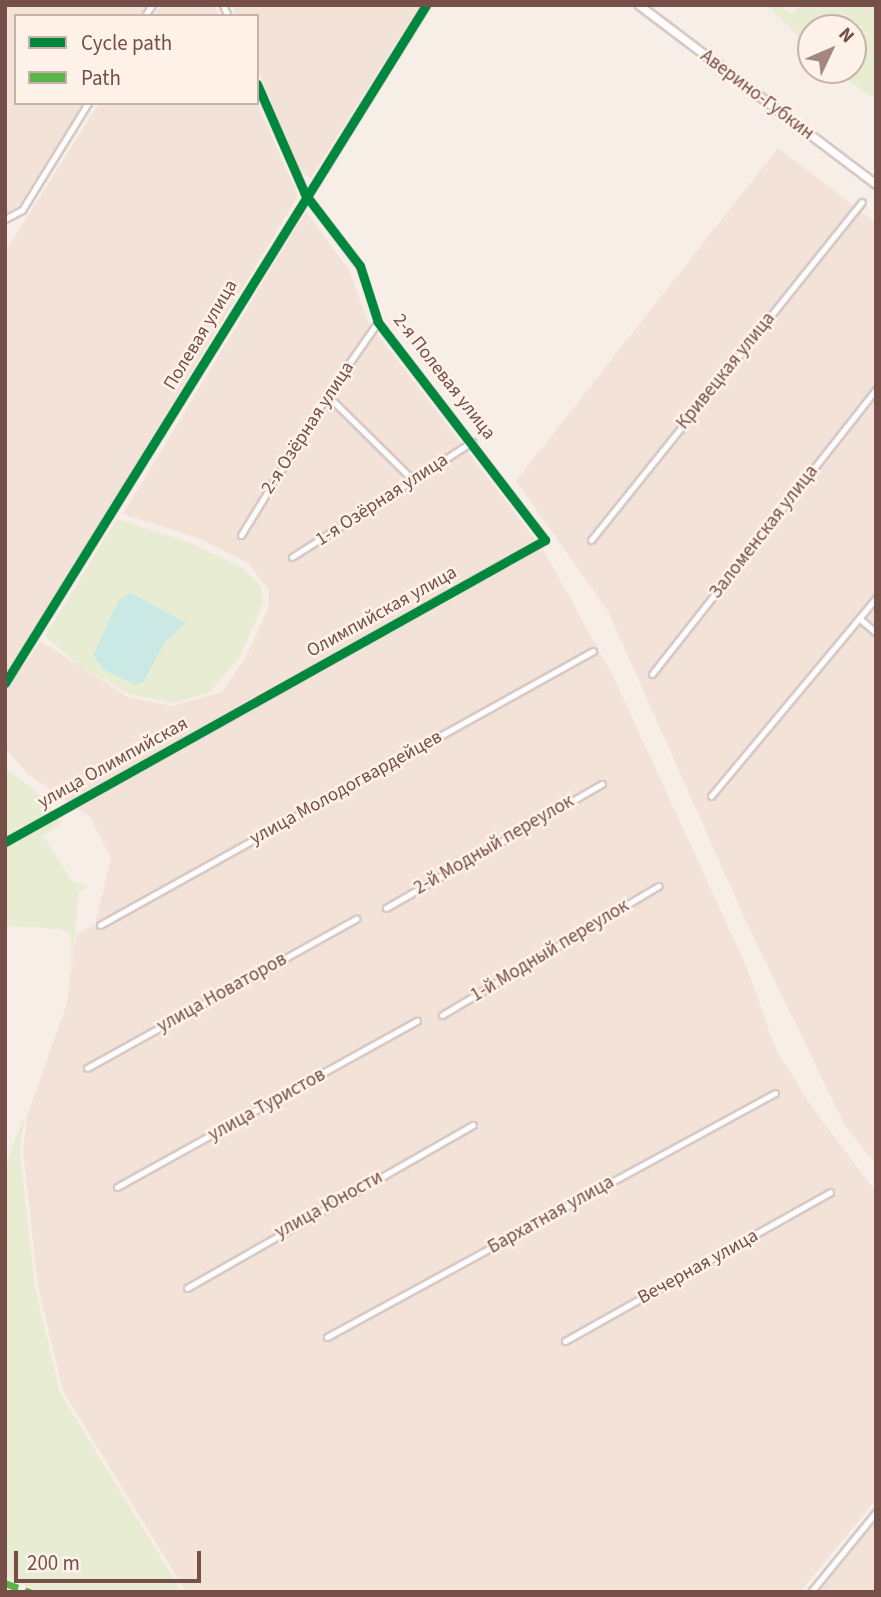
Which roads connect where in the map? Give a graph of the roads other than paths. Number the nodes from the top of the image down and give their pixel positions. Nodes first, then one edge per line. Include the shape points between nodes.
1 (426, 5) edge
2 (639, 5) edge
3 (259, 89) edge
4 (87, 105) edge
5 (876, 184) edge
6 (305, 194) junction
7 (862, 202) dead end
8 (5, 219) edge
9 (378, 322) junction
10 (876, 389) edge
11 (327, 395) junction
12 (472, 442) junction
13 (413, 480) junction
14 (241, 535) dead end
15 (545, 540) joint
16 (591, 540) dead end
17 (292, 557) dead end
18 (876, 598) edge
19 (859, 618) junction
20 (876, 633) edge
21 (593, 651) dead end
22 (652, 674) dead end
23 (5, 683) edge
24 (237, 714) joint
25 (601, 784) dead end
26 (711, 796) dead end
27 (5, 842) edge
28 (658, 886) dead end
29 (386, 908) dead end
30 (356, 919) dead end
31 (100, 925) dead end
32 (442, 1015) dead end
33 (417, 1021) dead end
34 (87, 1068) dead end
35 (775, 1093) dead end
36 (472, 1125) dead end
37 (117, 1188) dead end
38 (830, 1192) dead end
39 (187, 1287) dead end
40 (327, 1337) dead end
41 (565, 1341) dead end
42 (876, 1512) edge
43 (811, 1592) edge

1 - 6 street, Полевая улица
2 - 5 main road, Аверино-Губкин
3 - 6 street, 2-я Полевая улица
4 - 8 street via 22,210
6 - 9 street, 2-я Полевая улица via 360,267
6 - 23 street, Полевая улица via 202,369
7 - 16 street, Кривецкая улица
9 - 11 street, 2-я Озёрная улица
9 - 12 street, 2-я Полевая улица
10 - 22 street, Заломенская улица
11 - 13 street
11 - 14 street, 2-я Озёрная улица
12 - 13 street, 1-я Озёрная улица
12 - 15 street, 2-я Полевая улица
13 - 17 street, 1-я Озёрная улица
15 - 24 street, Олимпийская улица
18 - 19 street
19 - 20 street
19 - 26 street
21 - 31 street, улица Молодогвардейцев
24 - 27 street, улица Олимпийская
25 - 29 street, 2-й Модный переулок
28 - 32 street, 1-й Модный переулок
30 - 34 street, улица Новаторов
33 - 37 street, улица Туристов
35 - 40 street, Бархатная улица
36 - 39 street, улица Юности
38 - 41 street, Вечерная улица
42 - 43 street

